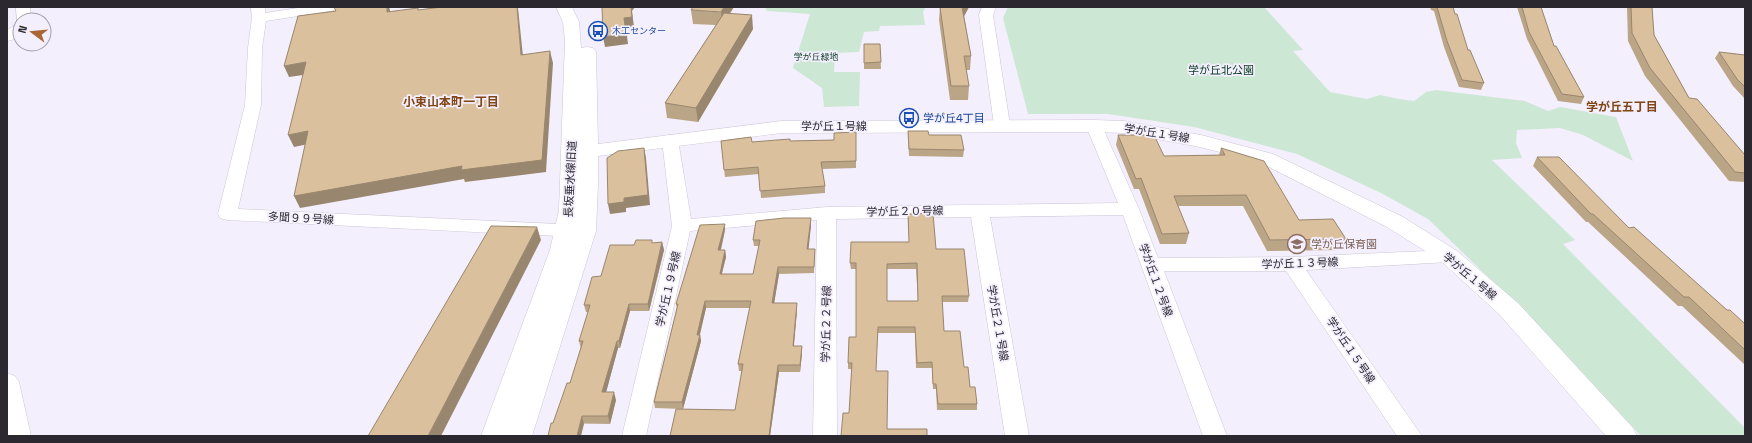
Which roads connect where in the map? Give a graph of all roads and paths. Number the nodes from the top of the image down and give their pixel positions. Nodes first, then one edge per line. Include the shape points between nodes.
1 (331, 7) edge
2 (564, 7) edge
3 (577, 7) edge
4 (989, 7) edge
5 (259, 13) edge
6 (1002, 125) junction
7 (1094, 126) junction
8 (670, 140) junction
9 (580, 151) junction
10 (1130, 209) junction
11 (979, 210) junction
12 (828, 213) junction
13 (682, 226) junction
14 (575, 231) junction
15 (1449, 256) junction
16 (1292, 264) junction
17 (1150, 266) junction
18 (7, 382) edge
19 (19, 436) edge
20 (495, 436) edge
21 (518, 436) edge
22 (634, 436) edge
23 (825, 436) edge
24 (1017, 436) edge
25 (1214, 436) edge
26 (1410, 436) edge
27 (1623, 436) edge

1 - 5 street
2 - 9 street, 長坂垂水線旧道 via 571,22
3 - 9 street, 長坂垂水線旧道 via 584,18 587,46
4 - 6 street via 986,15
5 - 14 street, 多聞９９号線 via 253,105 227,214
6 - 7 street, 学が丘１号線
6 - 8 street, 学が丘１号線 via 781,127
7 - 10 street, 学が丘１２号線
7 - 15 street, 学が丘１号線 via 1129,128 1201,141 1266,158 1395,222
8 - 9 street, 学が丘１号線
8 - 13 street, 学が丘１９号線
9 - 14 street, 長坂垂水線旧道 via 570,210
10 - 11 street, 学が丘２０号線
10 - 17 street, 学が丘１２号線
11 - 12 street, 学が丘２０号線
11 - 24 street, 学が丘２１号線
12 - 13 street, 学が丘２０号線
12 - 23 street, 学が丘２２号線
13 - 22 street, 学が丘１９号線
14 - 20 street, 長坂垂水線旧道 via 562,250
14 - 21 street, 長坂垂水線旧道 via 580,250
15 - 16 street, 学が丘１３号線
15 - 27 street, 学が丘１号線 via 1509,309
16 - 17 street, 学が丘１３号線
16 - 26 street, 学が丘１５号線
17 - 25 street, 学が丘１２号線
18 - 19 street

